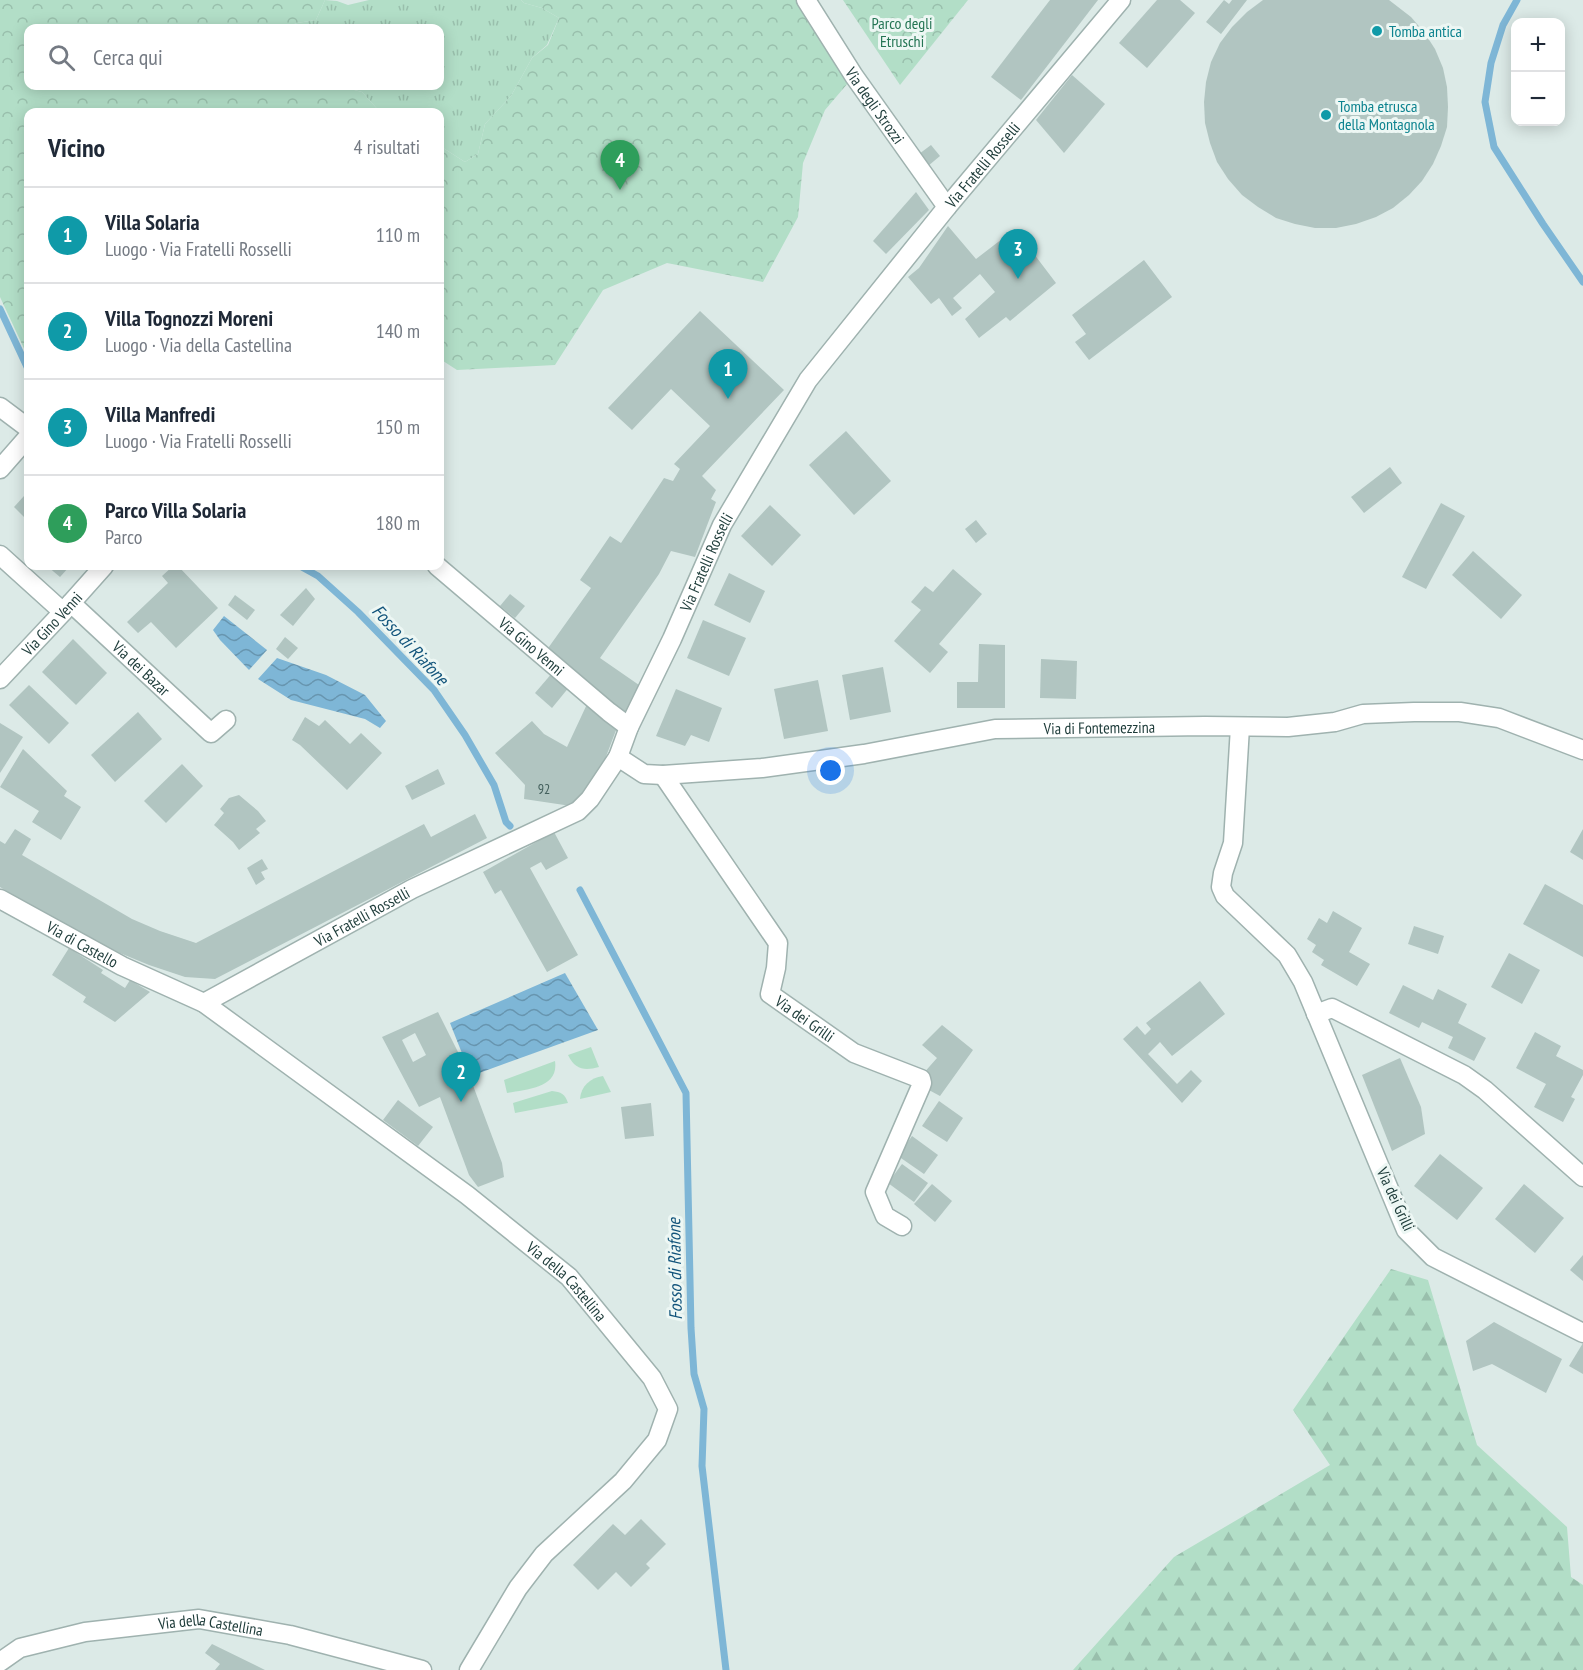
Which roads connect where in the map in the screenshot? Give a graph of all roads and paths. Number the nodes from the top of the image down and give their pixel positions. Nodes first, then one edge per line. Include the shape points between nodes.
1 (806, 0) edge
2 (1120, 0) edge
3 (947, 207) junction
4 (0, 407) edge
5 (24, 425) edge
6 (24, 442) edge
7 (0, 469) edge
8 (0, 555) edge
9 (100, 570) edge
10 (442, 570) edge
11 (67, 607) junction
12 (0, 679) edge
13 (226, 720) dead end
14 (629, 727) junction
15 (1240, 727) junction
16 (1583, 750) edge
17 (618, 757) junction
18 (663, 775) junction
19 (0, 899) edge
20 (169, 986) joint
21 (204, 1003) junction
22 (1316, 1014) junction
23 (1583, 1177) edge
24 (902, 1226) dead end
25 (1583, 1334) edge
26 (0, 1662) edge
27 (422, 1670) edge
28 (469, 1670) edge

1 - 3 street, Via degli Strozzi via 854,76
2 - 3 street, Via Fratelli Rosselli
3 - 14 street, Via Fratelli Rosselli via 808,380 722,525
4 - 5 street
6 - 7 street
8 - 11 street, Via dei Bazar
9 - 11 street, Via Gino Venni
10 - 14 street, Via Gino Venni
11 - 12 street, Via Gino Venni
11 - 13 street, Via dei Bazar via 208,736
14 - 17 street, Via Fratelli Rosselli
15 - 16 street, Via di Fontemezzina via 1288,727 1335,722 1363,714 1460,712 1499,718
15 - 18 street, Via di Fontemezzina via 995,729 864,754 762,768
15 - 22 street, Via dei Grilli via 1233,843 1221,887 1225,896 1287,955
17 - 18 street, Via di Fontemezzina via 644,774
17 - 21 street, Via Fratelli Rosselli via 578,811 412,889
18 - 24 street, Via dei Grilli via 778,943 770,994 854,1053 921,1079 875,1192 885,1215
19 - 20 street, Via di Castello via 122,966
20 - 21 street, Via della Castellina
21 - 28 street, Via della Castellina via 467,1195 569,1276 652,1378 668,1409 657,1440 623,1482 544,1554 518,1588
22 - 23 street via 1332,1008 1464,1075
22 - 25 street, Via dei Grilli via 1406,1230 1433,1257
26 - 27 street, Via della Castellina via 20,1648 85,1632 199,1619 290,1635

